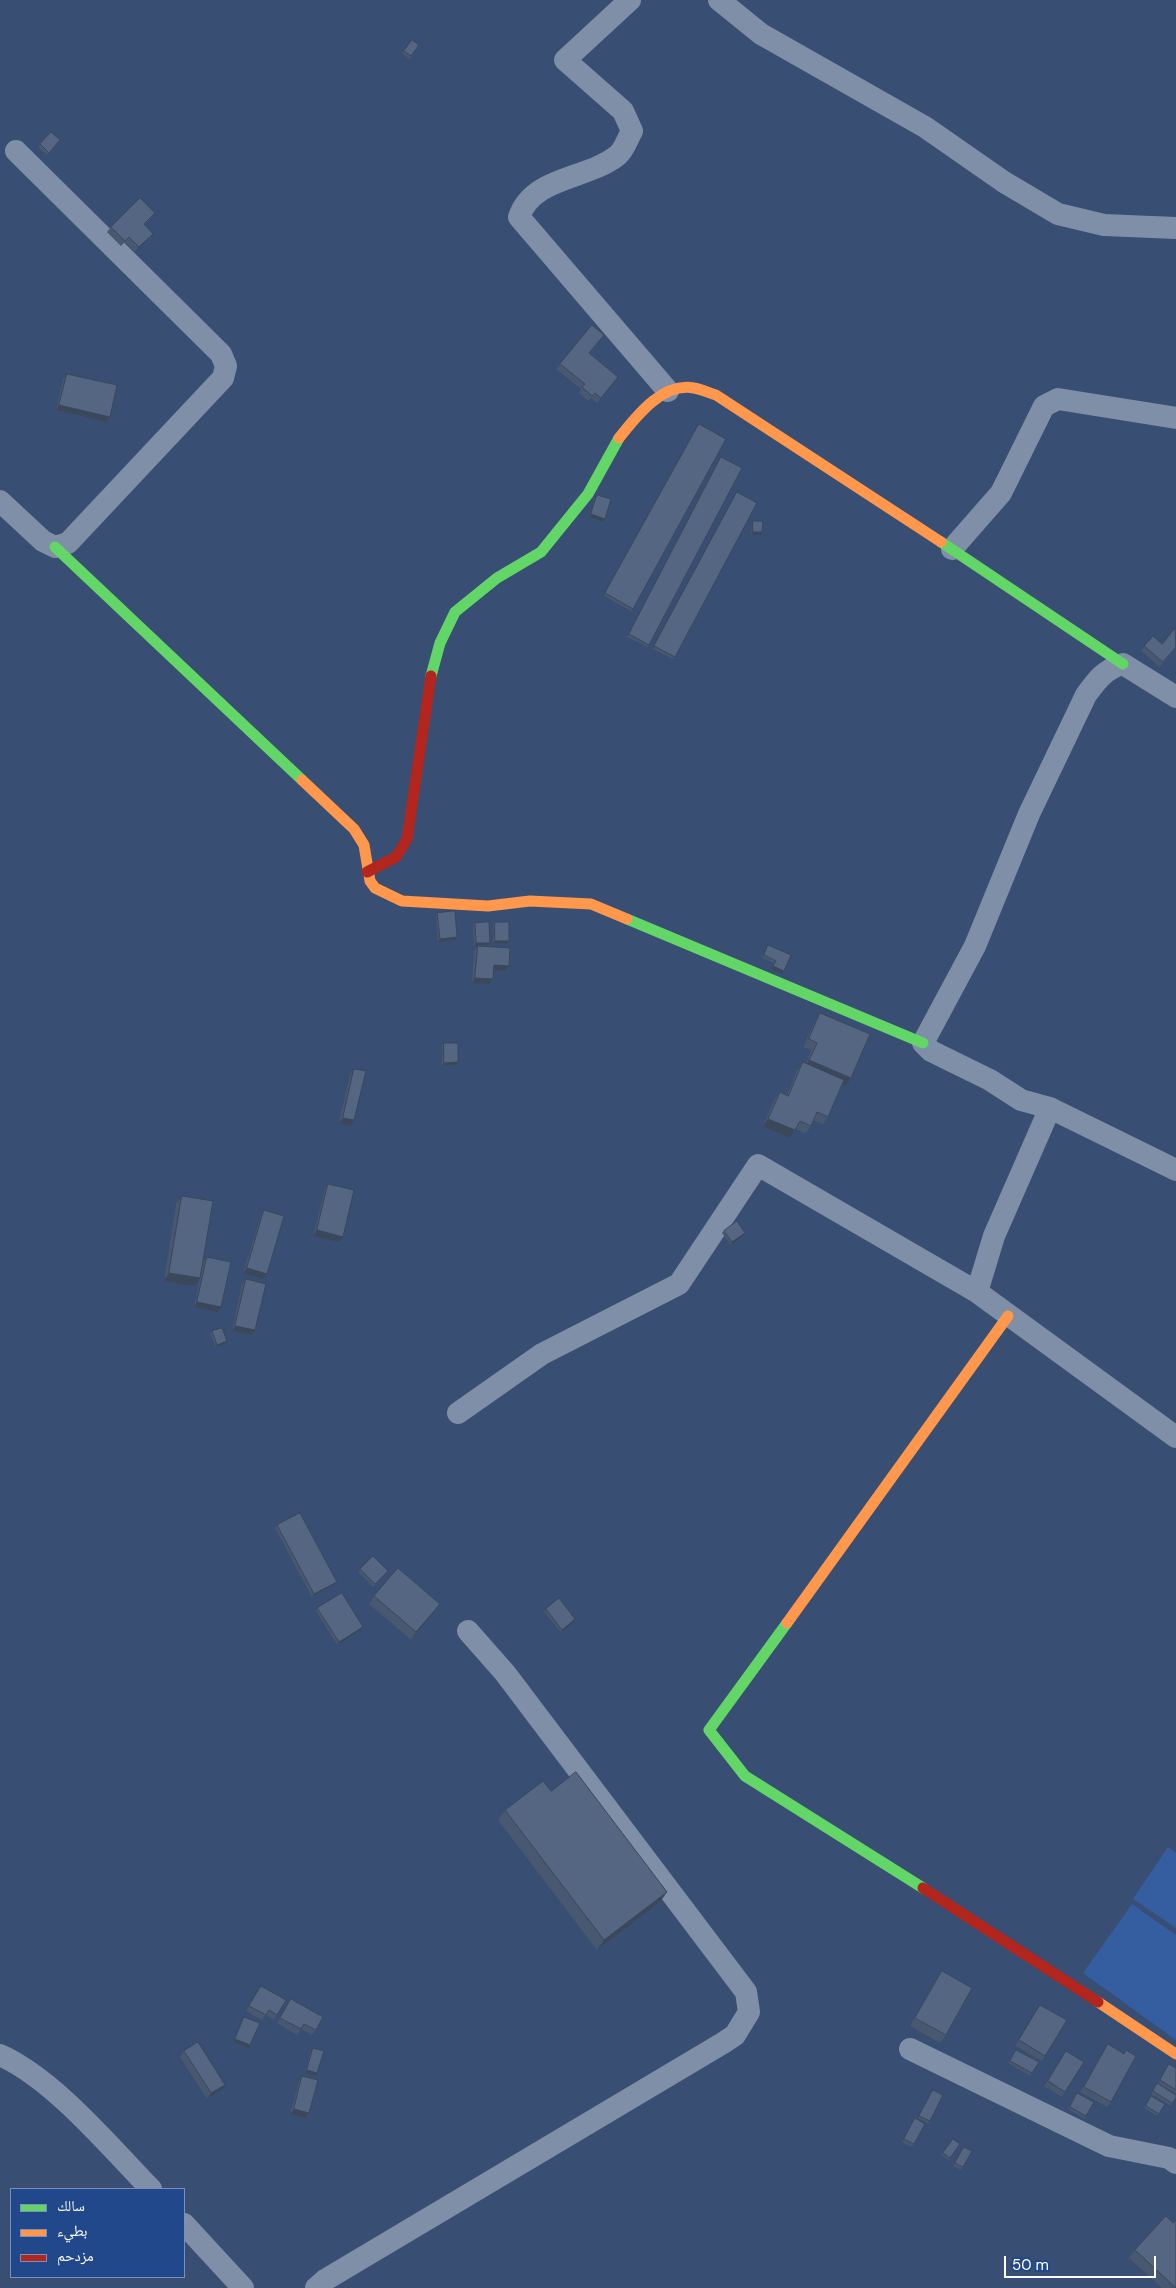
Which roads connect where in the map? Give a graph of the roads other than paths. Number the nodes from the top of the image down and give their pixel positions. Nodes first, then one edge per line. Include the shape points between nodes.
1 (630, 0) edge
2 (719, 0) edge
3 (16, 151) dead end
4 (1176, 228) edge
5 (668, 391) junction
6 (1176, 418) edge
7 (0, 501) edge
8 (55, 547) junction
9 (952, 549) junction
10 (1123, 664) junction
11 (1176, 697) edge
12 (367, 872) junction
13 (923, 1043) junction
14 (1050, 1108) junction
15 (1176, 1170) edge
16 (977, 1292) junction
17 (1008, 1316) junction
18 (458, 1412) dead end
19 (1176, 1437) edge
20 (468, 1631) dead end
21 (910, 2049) dead end
22 (1176, 2054) edge
23 (0, 2055) edge
24 (1176, 2163) edge
25 (150, 2188) edge
26 (185, 2225) edge
27 (243, 2288) edge
28 (316, 2288) edge

1 - 5 street via 565,60 623,111 632,132 619,154 576,177 544,187 524,204 519,217
2 - 4 street via 761,34 925,127 1004,182 1058,214 1104,225
3 - 8 street via 221,354 226,366 223,378 68,543
5 - 9 street via 692,387 716,395
5 - 12 street via 641,410 618,439 588,494 541,552 497,578 456,612 440,643 431,677 406,846 389,863
6 - 9 street via 1058,399 1044,406 1001,493
7 - 8 street via 43,541
8 - 12 street via 354,829 364,845
9 - 10 street
10 - 11 street
10 - 13 street via 1110,668 1098,678 1086,695 1029,814 974,946
12 - 13 street via 375,888 402,901 488,906 530,901 591,904
13 - 14 street via 931,1051 990,1080 1020,1100
14 - 15 street
14 - 16 street via 994,1236
16 - 17 street
16 - 18 street via 758,1165 679,1284 542,1354
17 - 19 street
17 - 22 street via 709,1730 744,1776 997,1935
20 - 28 street via 505,1672 746,1992 749,2012 735,2035 723,2043
21 - 24 street via 1109,2146 1162,2156
23 - 25 street via 64,2101
26 - 27 street

